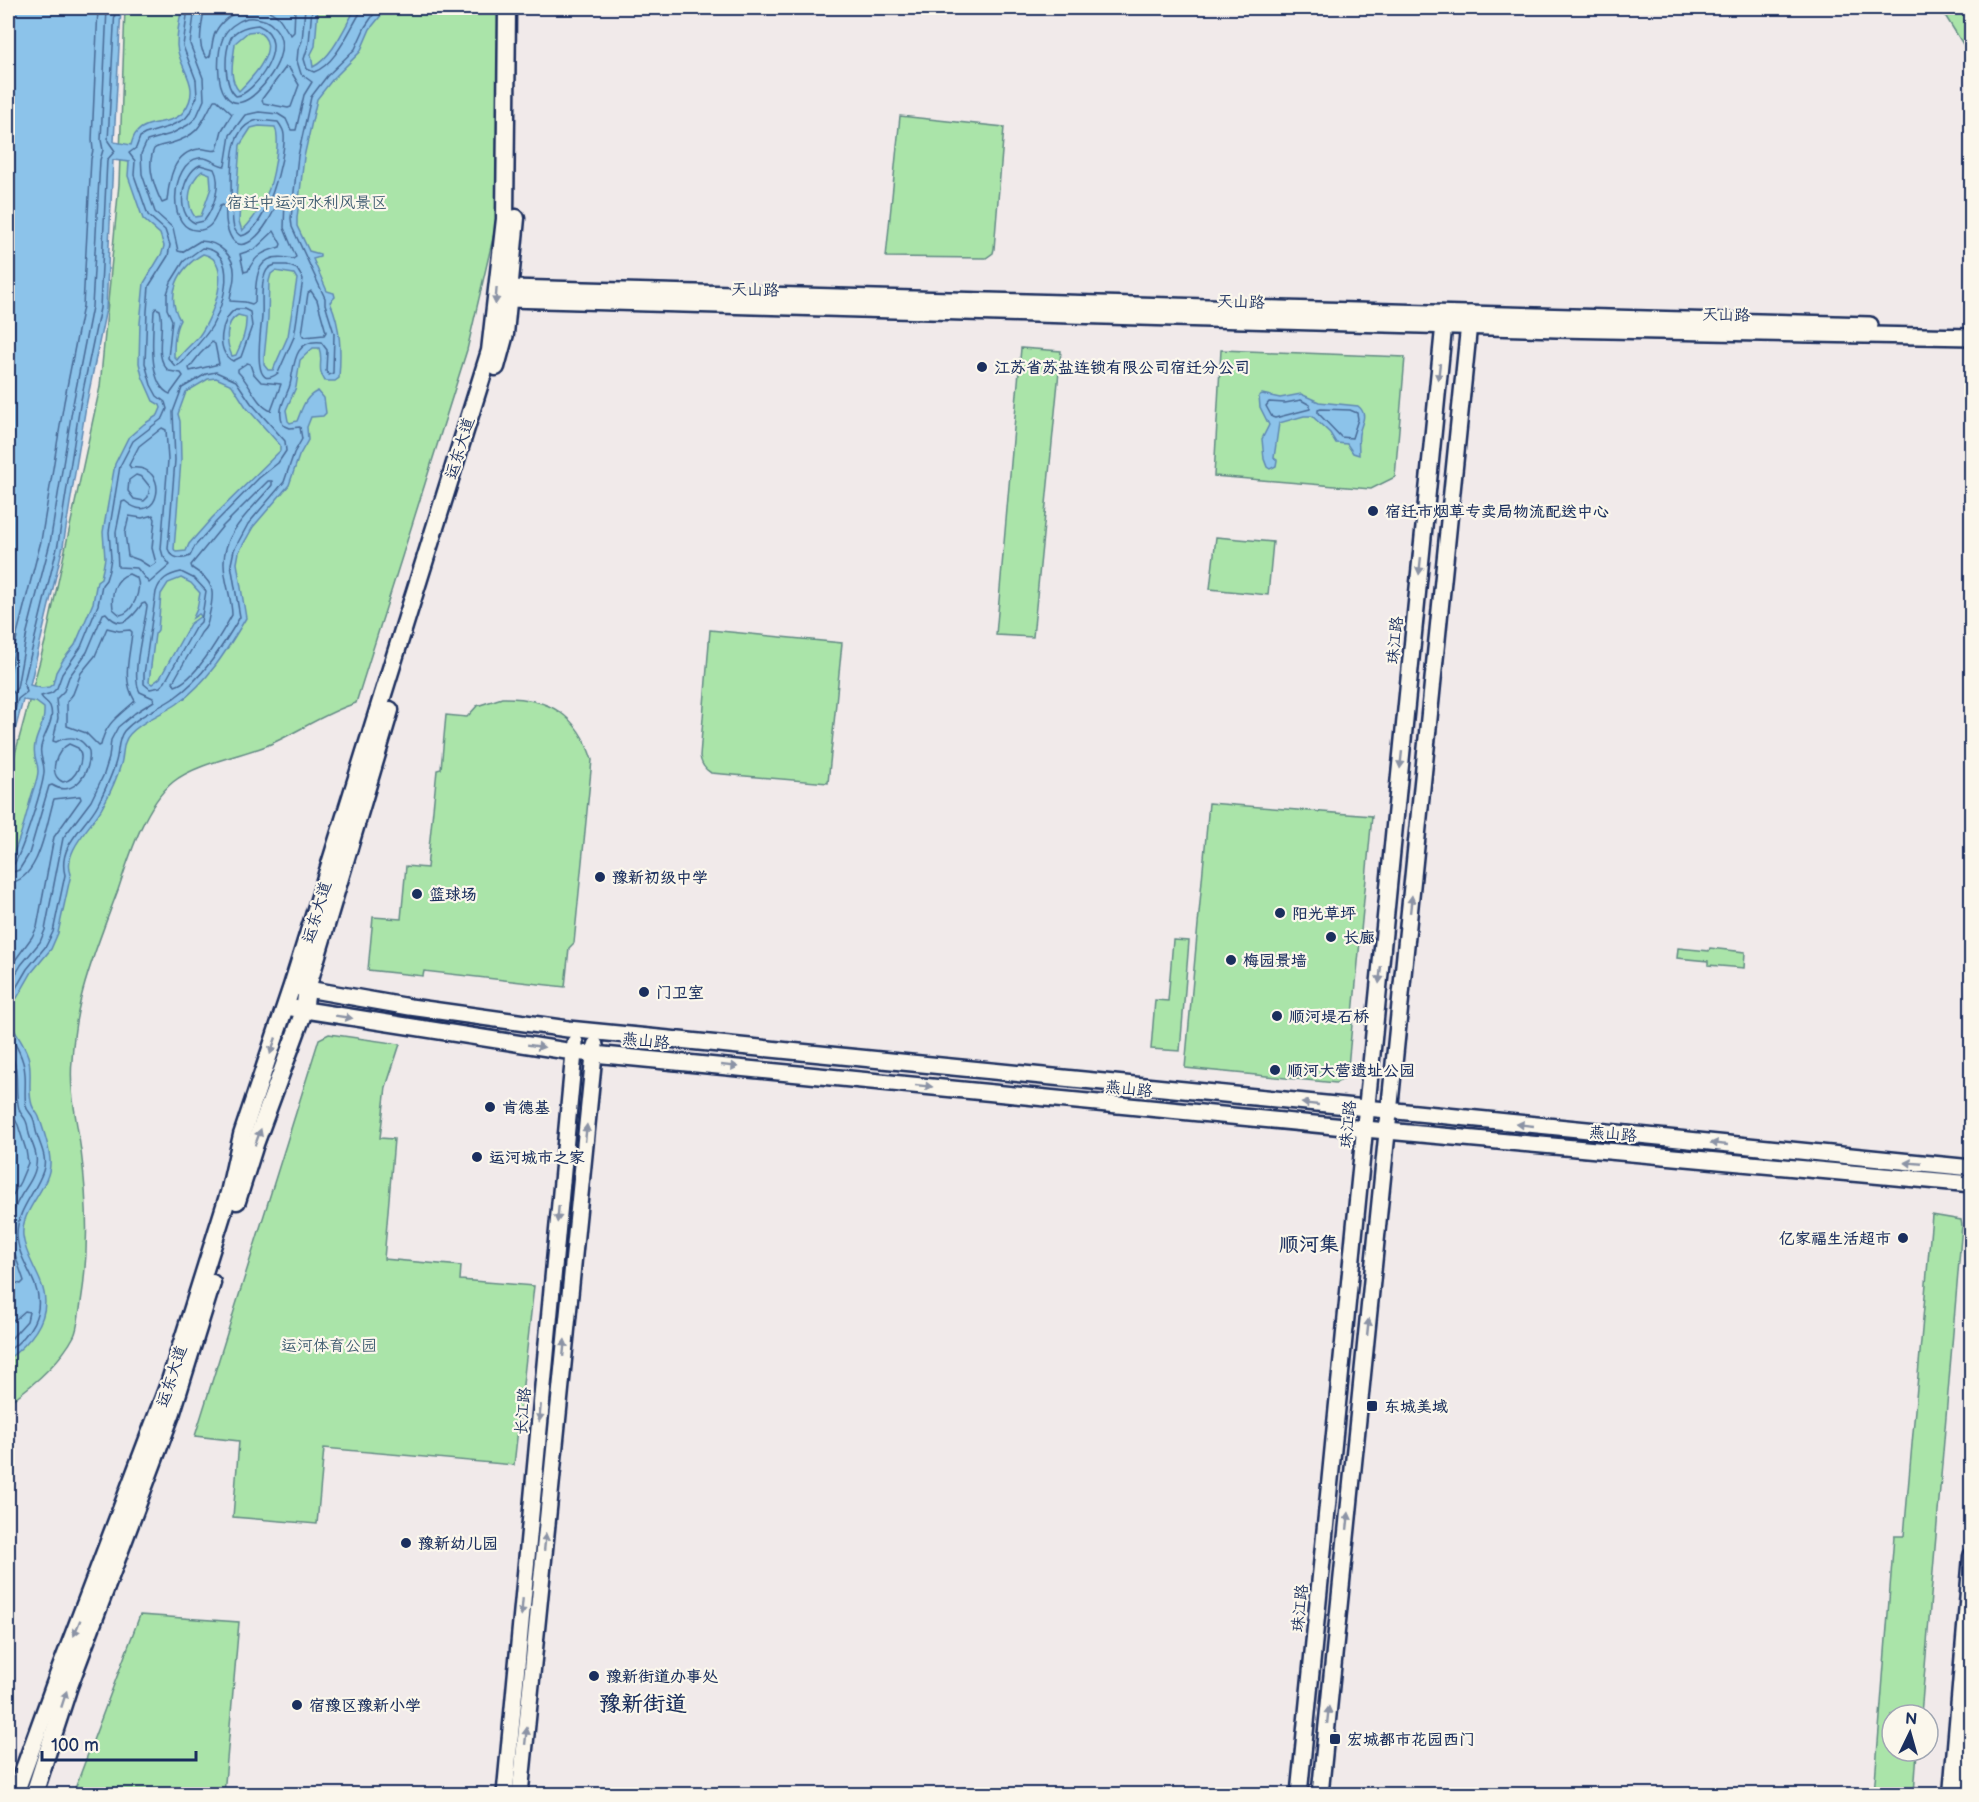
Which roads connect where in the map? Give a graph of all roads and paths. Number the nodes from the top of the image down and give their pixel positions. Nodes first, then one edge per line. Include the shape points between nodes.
1 (507, 8) edge
2 (518, 8) edge
3 (510, 293) junction
4 (1444, 319) junction
5 (1469, 320) junction
6 (1971, 327) edge
7 (1971, 337) edge
8 (300, 988) junction
9 (286, 1008) junction
10 (304, 1011) junction
11 (576, 1030) junction
12 (597, 1032) junction
13 (573, 1052) junction
14 (594, 1053) junction
15 (1366, 1109) junction
16 (1390, 1112) junction
17 (1365, 1129) junction
18 (1389, 1131) junction
19 (1971, 1168) edge
20 (1971, 1184) edge
21 (1971, 1556) edge
22 (1971, 1731) edge
23 (15, 1794) edge
24 (34, 1794) edge
25 (505, 1794) edge
26 (520, 1794) edge
27 (1299, 1794) edge
28 (1320, 1794) edge
29 (1952, 1794) edge
30 (1967, 1794) edge

1 -> 8 main road, 运东大道 via 505,219 490,351
2 - 3 main road, 运东大道 via 516,220
3 - 4 street, 天山路
3 - 8 main road, 运东大道 via 502,348 370,778
4 - 5 street, 天山路
4 -> 15 street, 珠江路
5 - 6 street, 天山路
5 - 7 street, 天山路
16 -> 5 street
8 - 9 main road, 运东大道
8 - 10 main road, 运东大道
8 - 11 street, 燕山路
9 - 10 street, 燕山路
9 -> 23 main road, 运东大道 via 242,1135 229,1193 170,1381
10 -> 13 street, 燕山路
24 -> 10 main road, 运东大道 via 69,1686 172,1412 255,1144
11 - 12 street, 燕山路
11 - 13 street, 长江路
12 - 14 street
15 -> 12 street, 燕山路
13 - 14 street, 燕山路
13 -> 25 street, 长江路
14 -> 17 street, 燕山路
26 -> 14 street
15 - 16 street, 燕山路
15 - 17 street, 珠江路
16 - 18 street
19 -> 16 street, 燕山路
17 - 18 street, 燕山路
17 - 27 street, 珠江路
18 - 20 street, 燕山路
28 -> 18 street
21 - 29 main road
22 - 30 main road

